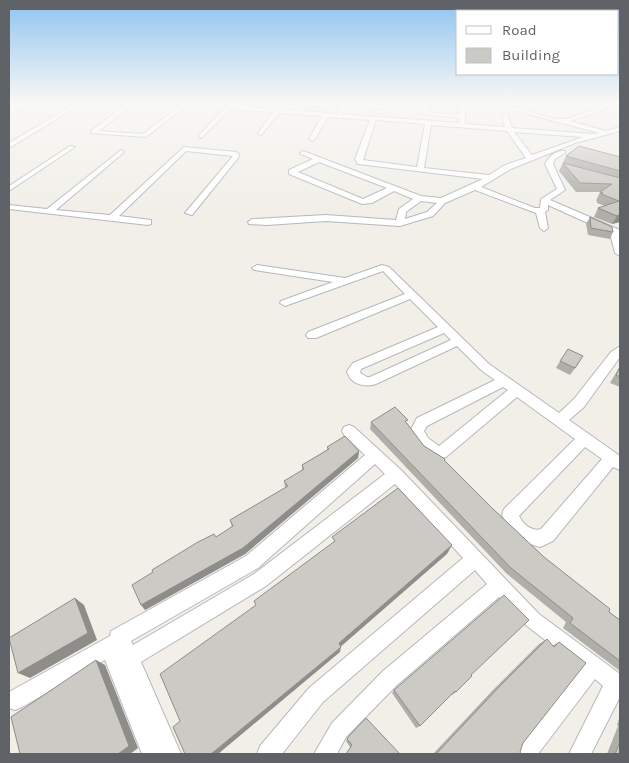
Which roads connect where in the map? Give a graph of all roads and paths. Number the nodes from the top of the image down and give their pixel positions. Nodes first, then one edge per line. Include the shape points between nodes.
1 (23, 138) edge
2 (367, 138) edge
3 (425, 138) edge
4 (515, 138) edge
5 (588, 138) edge
6 (582, 141) dead end
7 (9, 146) edge
8 (72, 147) dead end
9 (121, 152) dead end
10 (303, 153) dead end
11 (319, 159) junction
12 (531, 159) junction
13 (420, 169) junction
14 (491, 178) junction
15 (475, 187) junction
16 (394, 188) junction
17 (9, 190) edge
18 (419, 198) junction
19 (544, 200) junction
20 (442, 201) junction
21 (9, 207) edge
22 (49, 211) junction
23 (540, 212) junction
24 (189, 213) dead end
25 (112, 218) junction
26 (148, 222) dead end
27 (252, 222) dead end
28 (400, 222) junction
29 (544, 228) dead end
30 (617, 232) edge
31 (620, 253) edge
32 (257, 268) dead end
33 (347, 281) junction
34 (410, 295) junction
35 (285, 303) dead end
36 (445, 328) junction
37 (312, 335) dead end
38 (459, 342) junction
39 (620, 350) edge
40 (504, 381) junction
41 (517, 390) junction
42 (560, 420) junction
43 (349, 431) dead end
44 (585, 438) junction
45 (375, 456) junction
46 (616, 461) edge
47 (396, 475) junction
48 (475, 559) junction
49 (500, 585) junction
50 (117, 641) junction
51 (130, 658) junction
52 (594, 665) junction
53 (617, 685) edge
54 (15, 700) dead end
55 (154, 752) edge
56 (268, 754) edge
57 (325, 754) edge
58 (525, 754) edge
59 (580, 754) edge

1 - 7 street
2 - 13 street via 359,161
3 - 13 street
4 - 12 street
5 - 12 street
6 - 19 street via 552,158 562,190
8 - 17 street
9 - 22 street
10 - 11 street
11 - 16 street
11 - 16 street via 292,172 362,202
12 - 14 street via 508,167
13 - 14 street
14 - 15 street
15 - 20 street
15 - 23 street
16 - 18 street
18 - 20 street
18 - 28 street via 402,211
19 - 23 street via 544,210
19 - 30 street
20 - 28 street via 440,207 430,214
21 - 22 street
22 - 25 street
23 - 29 street
24 - 25 street via 236,154 184,149
25 - 26 street
27 - 28 street via 326,218
30 - 31 street
32 - 33 street
33 - 34 street via 384,268
33 - 35 street
34 - 36 street
34 - 37 street
36 - 38 street
36 - 38 street via 357,366 354,375 366,382 372,381
38 - 40 street
39 - 42 street via 579,403
40 - 41 street
40 - 41 street via 422,422 416,431 418,437 432,451 441,453
41 - 42 street
42 - 44 street
43 - 45 street
44 - 46 street
44 - 46 street via 510,514 518,530 540,539 548,534
45 - 47 street
45 - 50 street via 252,562
47 - 48 street
47 - 51 street via 260,580
48 - 49 street
48 - 56 street via 316,695
49 - 52 street via 533,620
49 - 57 street via 390,678 340,730
50 - 51 street
50 - 54 street
50 - 55 street via 112,654
51 - 55 street
52 - 53 street
52 - 58 street
53 - 59 street

